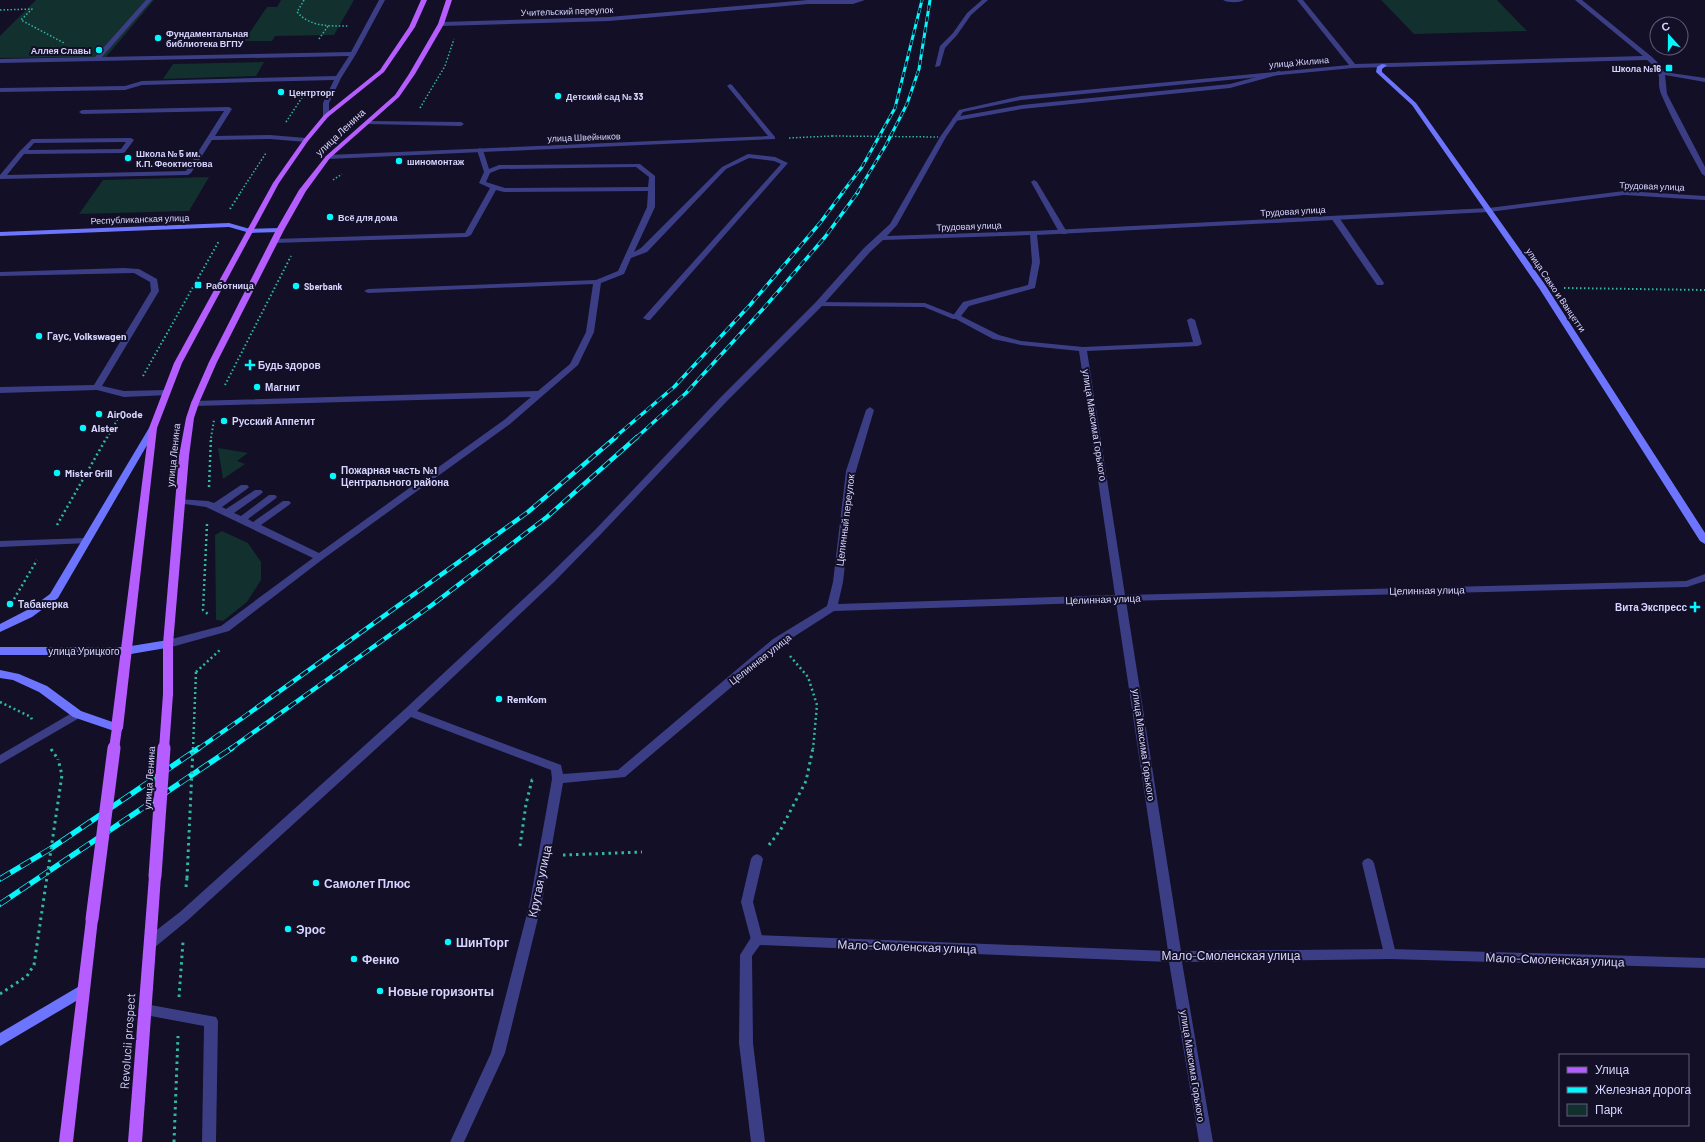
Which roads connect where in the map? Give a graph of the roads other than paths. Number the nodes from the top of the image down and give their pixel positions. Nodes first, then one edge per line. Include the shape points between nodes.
1 (149, 0) edge
2 (382, 0) edge
3 (424, 0) edge
4 (449, 0) edge
5 (862, 0) edge
6 (985, 0) edge
7 (1226, 0) edge
8 (1241, 0) edge
9 (1300, 0) edge
10 (1578, 0) edge
11 (1589, 0) edge
12 (1594, 11) junction
13 (441, 24) junction
14 (353, 54) junction
15 (1650, 58) junction
16 (96, 60) junction
17 (0, 61) edge
18 (1384, 65) junction
19 (937, 66) dead end
20 (1353, 66) junction
21 (1662, 73) junction
22 (338, 78) junction
23 (1705, 80) edge
24 (730, 86) dead end
25 (0, 90) edge
26 (82, 112) dead end
27 (326, 116) junction
28 (369, 122) junction
29 (461, 124) dead end
30 (210, 138) junction
31 (306, 140) junction
32 (480, 150) junction
33 (22, 152) junction
34 (328, 157) junction
35 (487, 172) junction
36 (1705, 174) edge
37 (1034, 182) dead end
38 (494, 187) junction
39 (652, 189) junction
40 (1705, 198) edge
41 (1489, 210) junction
42 (1335, 218) junction
43 (280, 230) junction
44 (250, 231) junction
45 (1063, 232) junction
46 (1033, 233) junction
47 (0, 234) edge
48 (881, 238) junction
49 (274, 241) junction
50 (628, 257) junction
51 (0, 274) edge
52 (597, 282) junction
53 (1380, 283) dead end
54 (368, 290) dead end
55 (819, 304) junction
56 (956, 317) junction
57 (647, 318) dead end
58 (1191, 320) dead end
59 (1083, 349) junction
60 (97, 387) junction
61 (0, 390) edge
62 (166, 393) junction
63 (540, 394) junction
64 (195, 403) junction
65 (870, 410) dead end
66 (153, 428) junction
67 (244, 487) dead end
68 (258, 492) dead end
69 (272, 497) dead end
70 (181, 501) junction
71 (286, 503) dead end
72 (211, 506) junction
73 (227, 513) junction
74 (241, 520) junction
75 (254, 526) junction
76 (86, 541) junction
77 (1705, 541) edge
78 (0, 544) edge
79 (320, 557) junction
80 (1705, 576) edge
81 (1122, 598) junction
82 (832, 608) junction
83 (0, 628) edge
84 (168, 644) junction
85 (125, 650) junction
86 (0, 651) edge
87 (0, 674) edge
88 (409, 712) junction
89 (77, 714) junction
90 (117, 728) junction
91 (0, 760) edge
92 (558, 779) junction
93 (757, 859) road end
94 (1368, 863) dead end
95 (757, 940) junction
96 (150, 943) junction
97 (1390, 954) junction
98 (1175, 957) junction
99 (1705, 963) edge
100 (83, 990) junction
101 (145, 1010) junction
102 (0, 1040) edge
103 (66, 1142) edge
104 (135, 1142) edge
105 (209, 1142) edge
106 (457, 1142) edge
107 (758, 1142) edge
108 (1206, 1142) edge

1 - 16 street
2 - 14 street
3 - 27 main road, улица Ленина via 412,27 382,71
4 - 13 main road, улица Ленина
5 - 13 street, Учительский переулок via 808,2 609,19
6 - 19 street via 969,14 942,47
7 - 8 street
9 - 20 street
10 - 12 street
11 - 12 street
12 - 15 street
13 - 28 main road, улица Ленина via 397,96
14 - 16 street
14 - 22 street
15 - 18 street, улица Жилина
15 - 21 street
16 - 17 street
18 - 20 street, улица Жилина
18 - 41 street, улица Сакко и Ванцетти via 1379,68 1379,72 1414,104
20 - 48 street, улица Жилина via 1279,73 1230,86 1022,107 955,119 893,225
21 - 23 street
21 - 36 street via 1664,94
22 - 25 street via 142,83 125,88
22 - 27 street via 326,103
24 - 32 street, улица Швейников via 773,138
26 - 30 street via 229,109
27 - 31 main road, улица Ленина
28 - 29 street
28 - 34 main road, улица Ленина
30 - 31 street via 276,137
30 - 33 street via 188,173 2,176
31 - 44 main road, улица Ленина via 276,183
32 - 34 street, улица Швейников
32 - 35 street
33 - 33 street via 32,141 131,140 123,151
34 - 43 main road, улица Ленина via 303,190
35 - 38 street via 482,183
35 - 39 street via 499,167 638,165 652,176
37 - 45 street
38 - 39 street via 504,190
38 - 49 street via 467,235
39 - 50 street via 651,207
40 - 41 street, Трудовая улица via 1624,193
41 - 42 street, Трудовая улица
41 - 77 street, улица Сакко и Ванцетти via 1543,288
42 - 45 street, Трудовая улица
42 - 53 street
43 - 44 street, Республиканская улица
43 - 49 main road, улица Ленина
44 - 47 street, Республиканская улица via 229,225
44 - 62 main road, улица Ленина via 178,363
45 - 46 street, Трудовая улица
46 - 48 street, Трудовая улица
46 - 56 street via 1036,262 1032,286 966,304
48 - 55 street
49 - 64 main road, улица Ленина
50 - 52 street via 621,272
50 - 57 street via 644,250 724,168 748,156 775,158 785,163
51 - 60 street via 124,270 136,271 154,281 155,291
52 - 54 street
52 - 63 street via 590,332 574,365
55 - 56 street via 925,305
55 - 88 street via 550,580
56 - 59 street via 996,337 1021,344
58 - 59 street via 1198,344
59 - 81 street, улица Максима Горького
60 - 61 street
60 - 62 street via 124,394
62 - 66 main road, улица Ленина
63 - 64 street
63 - 79 street via 507,422
64 - 70 main road, улица Ленина via 184,456
65 - 82 street, Целинный переулок via 851,471 838,582
66 - 76 street, улица Ленина
66 - 85 main road, улица Ленина
67 - 72 street
68 - 73 street
69 - 74 street
70 - 72 street
70 - 84 main road, улица Ленина
71 - 75 street
72 - 73 street
73 - 74 street
74 - 75 street
75 - 79 street
76 - 78 street
76 - 83 street, улица Ленина via 54,596 24,618
79 - 84 street via 225,629
80 - 81 street, Целинная улица via 1687,584
81 - 82 street, Целинная улица
81 - 98 street, улица Максима Горького
82 - 92 street, Целинная улица via 777,642 621,774
84 - 85 street, улица Урицкого
84 - 96 main road, улица Ленина, bridge via 168,694
85 - 86 street, улица Урицкого
85 - 90 main road, улица Ленина
87 - 89 street via 15,677 43,689
88 - 92 street via 558,768
88 - 96 street via 184,916
89 - 90 street
89 - 91 street
90 - 100 main road, улица Ленина, bridge
92 - 106 street, Крутая улица via 536,902 498,1053
93 - 95 street via 747,902
94 - 97 street
95 - 98 street, Мало-Смоленская улица
95 - 107 street via 746,955 746,1043
96 - 101 main road, Revolucii prospect
97 - 98 street, Мало-Смоленская улица
97 - 99 street, Мало-Смоленская улица
98 - 108 street, улица Максима Горького
100 - 102 street
100 - 103 main road
101 - 104 main road, Revolucii prospect
101 - 105 street via 212,1021

